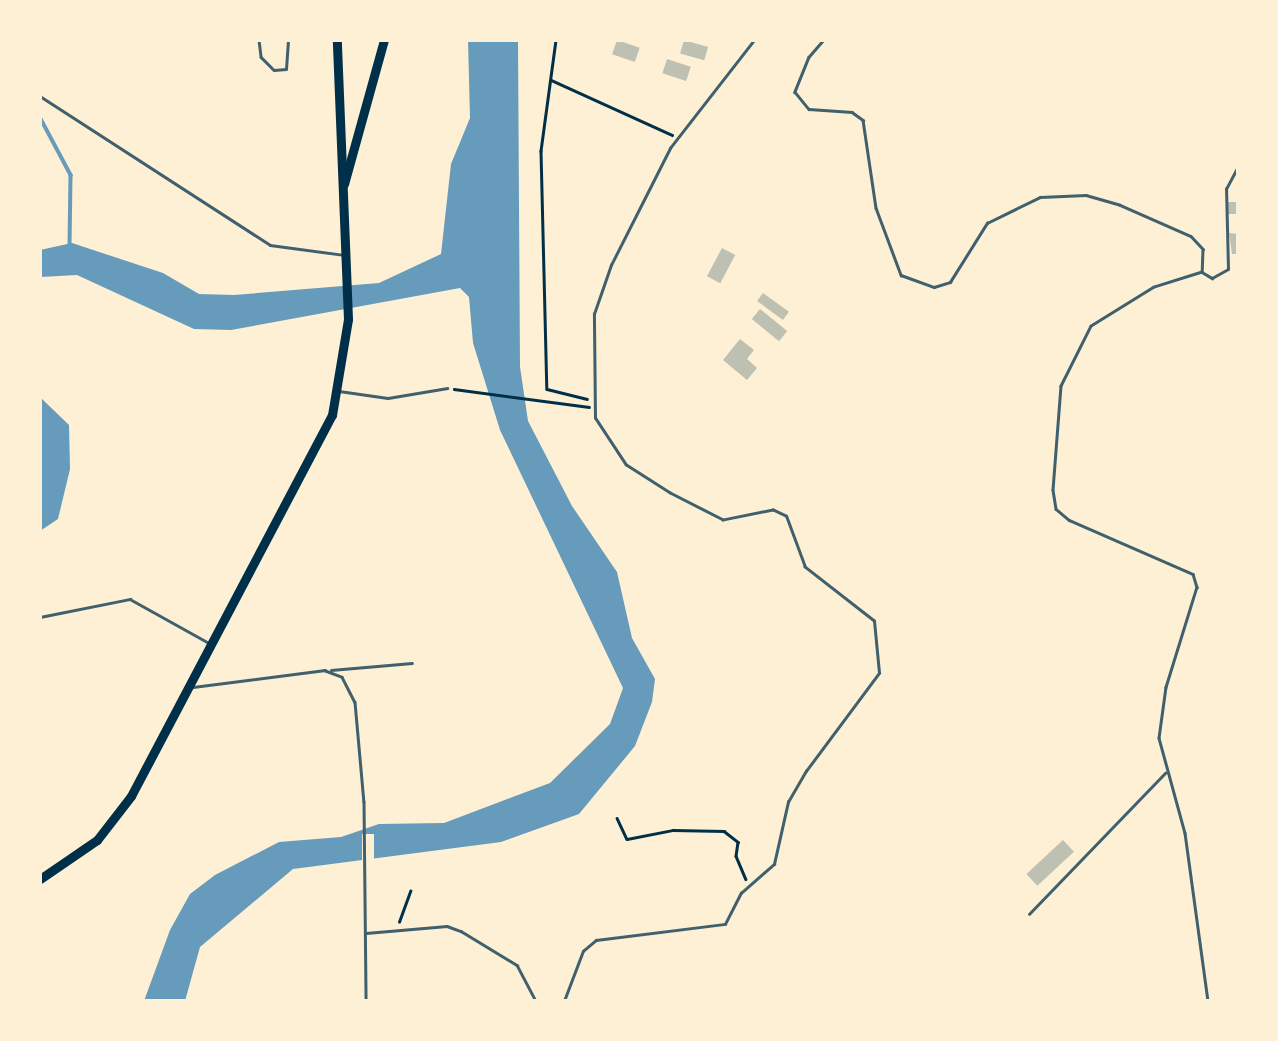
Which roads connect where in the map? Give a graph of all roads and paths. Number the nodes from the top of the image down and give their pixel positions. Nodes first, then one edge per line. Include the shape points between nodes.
1 (258, 40) edge
2 (288, 40) edge
3 (337, 40) edge
4 (384, 40) edge
5 (556, 40) edge
6 (754, 40) edge
7 (824, 40) edge
8 (551, 80) junction
9 (40, 96) edge
10 (677, 137) junction
11 (1238, 166) edge
12 (343, 190) junction
13 (345, 255) junction
14 (1202, 272) junction
15 (447, 388) joint
16 (339, 391) junction
17 (594, 400) junction
18 (593, 407) junction
19 (40, 617) edge
20 (212, 645) junction
21 (412, 663) dead end
22 (324, 670) junction
23 (189, 688) junction
24 (1165, 773) junction
25 (617, 818) dead end
26 (40, 879) edge
27 (750, 885) junction
28 (410, 891) dead end
29 (1029, 914) dead end
30 (366, 933) junction
31 (394, 935) junction
32 (366, 1001) edge
33 (536, 1001) edge
34 (564, 1001) edge
35 (1208, 1001) edge

1 - 2 lane via 261,57 274,70 286,69
3 - 12 main road
4 - 12 main road
5 - 8 path
6 - 10 lane
7 - 14 lane via 809,57 795,92 809,109 852,112 863,120 876,208 901,275 934,287 950,282 987,223 1009,207 1040,197 1086,195 1191,236 1203,249
8 - 10 path
8 - 17 path via 541,151 547,389
9 - 13 lane via 270,245
10 - 17 lane via 641,200 594,314
11 - 14 lane via 1226,189 1228,268 1212,278
12 - 13 main road
13 - 16 main road via 348,319
14 - 24 lane via 1154,287 1091,326 1061,386 1056,432 1056,509 1069,520 1193,574 1197,587 1166,687 1159,738
15 - 16 lane via 388,398
15 - 18 path
16 - 20 main road
17 - 18 lane
18 - 27 lane via 605,443 642,478 723,520 773,510 786,516 805,567 874,621 880,650 875,687 806,771 789,802 774,864
19 - 20 lane via 130,598
20 - 23 main road
21 - 22 lane
22 - 23 lane
22 - 30 lane via 342,677 355,702 364,802
23 - 26 main road via 109,826
24 - 29 lane
24 - 35 lane via 1185,833
25 - 27 path via 628,839 673,830 724,831 738,842 736,856
27 - 34 lane via 717,928 596,940 583,951
28 - 31 path
30 - 31 lane
30 - 32 lane
31 - 33 lane via 447,926 461,931 517,965

